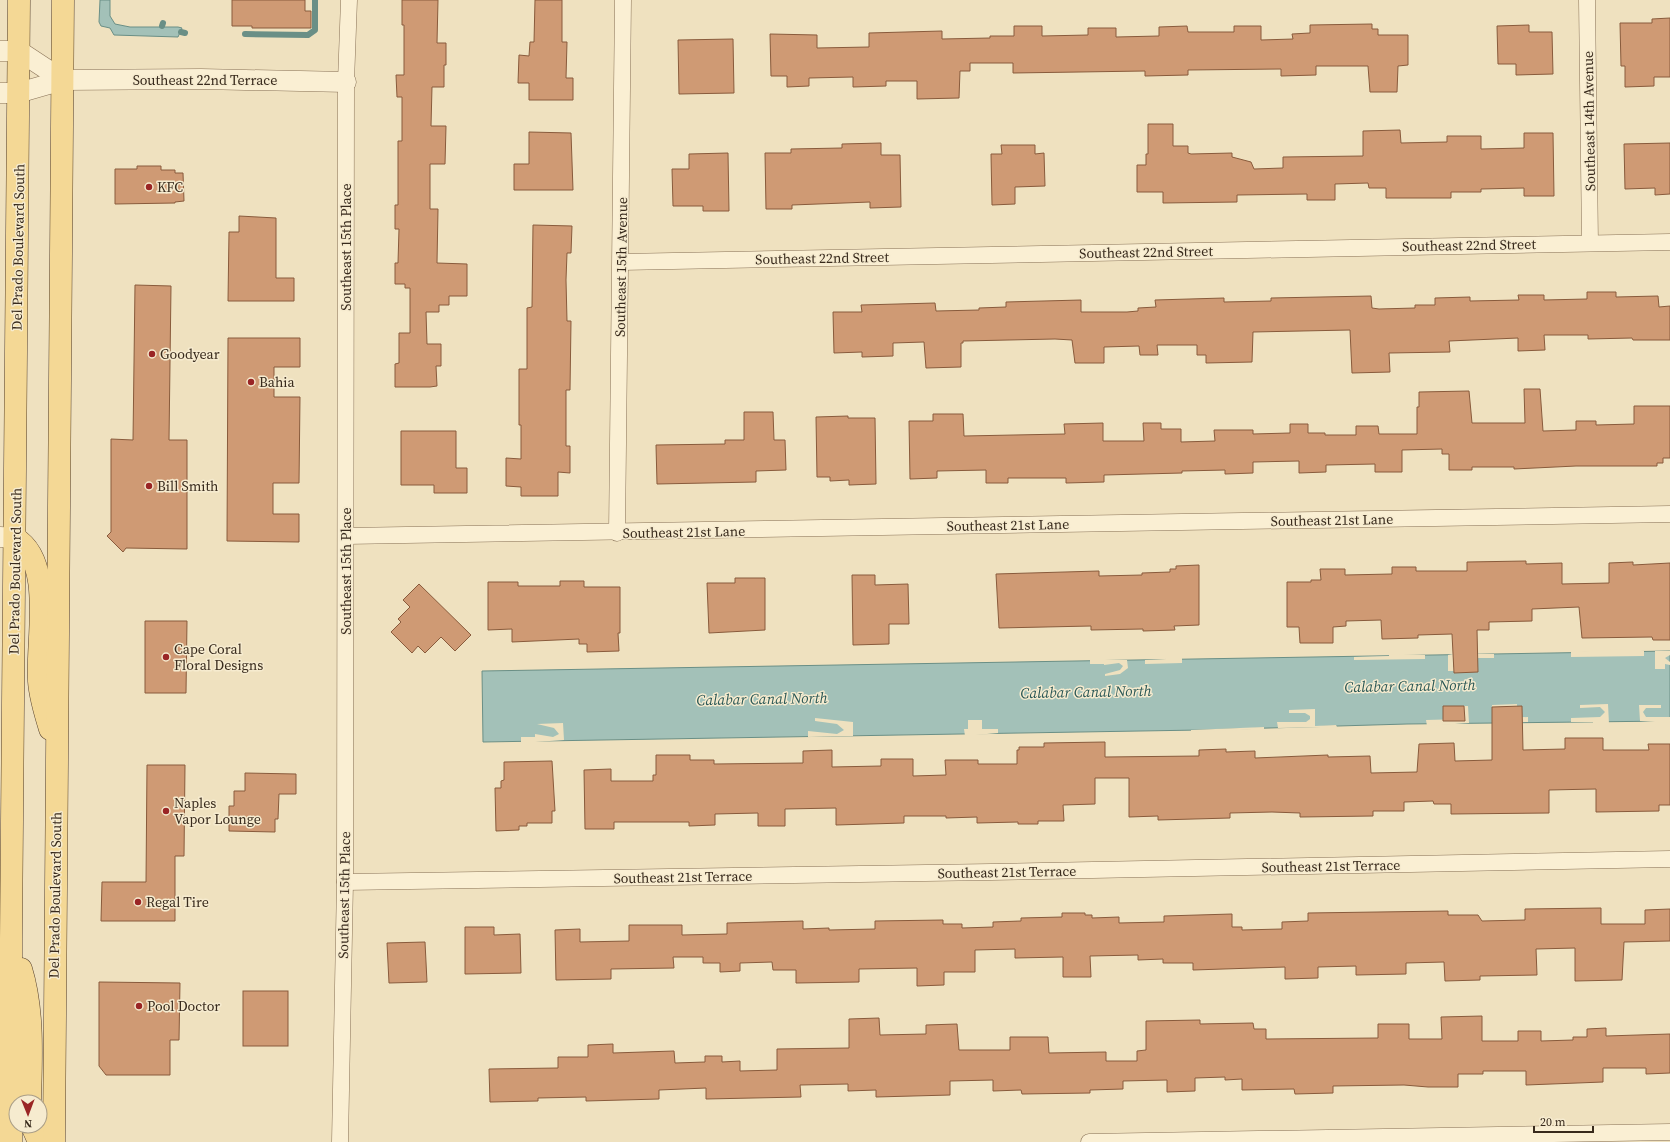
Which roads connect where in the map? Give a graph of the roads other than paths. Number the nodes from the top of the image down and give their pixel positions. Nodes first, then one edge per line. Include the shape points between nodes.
1 (19, 0) edge
2 (63, 0) edge
3 (349, 0) edge
4 (623, 0) edge
5 (1587, 0) edge
6 (10, 51) edge
7 (63, 80) junction
8 (346, 82) junction
9 (9, 93) edge
10 (1670, 242) edge
11 (1590, 243) junction
12 (621, 262) junction
13 (1670, 514) edge
14 (617, 533) junction
15 (346, 536) junction
16 (8, 538) edge
17 (57, 749) junction
18 (1670, 859) edge
19 (345, 882) junction
20 (11, 939) junction
21 (30, 1094) edge
22 (1670, 1132) edge
23 (11, 1142) edge
24 (54, 1142) edge
25 (340, 1142) edge
26 (1089, 1142) edge

1 - 6 main road, Del Prado Boulevard South
2 - 7 main road, Del Prado Boulevard South
3 - 8 street, Southeast 15th Place
4 - 12 street, Southeast 15th Avenue
5 - 11 street, Southeast 14th Avenue
6 - 7 street
6 - 9 main road, Del Prado Boulevard South
7 - 8 street, Southeast 22nd Terrace
7 - 9 street, Southeast 22nd Terrace
7 - 17 main road, Del Prado Boulevard South
8 - 15 street, Southeast 15th Place
9 - 16 main road, Del Prado Boulevard South
10 - 11 street, Southeast 22nd Street
11 - 12 street, Southeast 22nd Street
12 - 14 street, Southeast 15th Avenue
13 - 14 street, Southeast 21st Lane
14 - 15 street, Southeast 21st Lane
15 - 19 street, Southeast 15th Place
16 - 17 main road via 24,543 30,551 40,584 39,680 42,704
16 - 20 main road, Del Prado Boulevard South
17 - 24 main road, Del Prado Boulevard South
18 - 19 street, Southeast 21st Terrace
19 - 25 street, Southeast 15th Place
20 - 21 main road via 28,1002
20 - 23 main road, Del Prado Boulevard South
22 - 26 street

